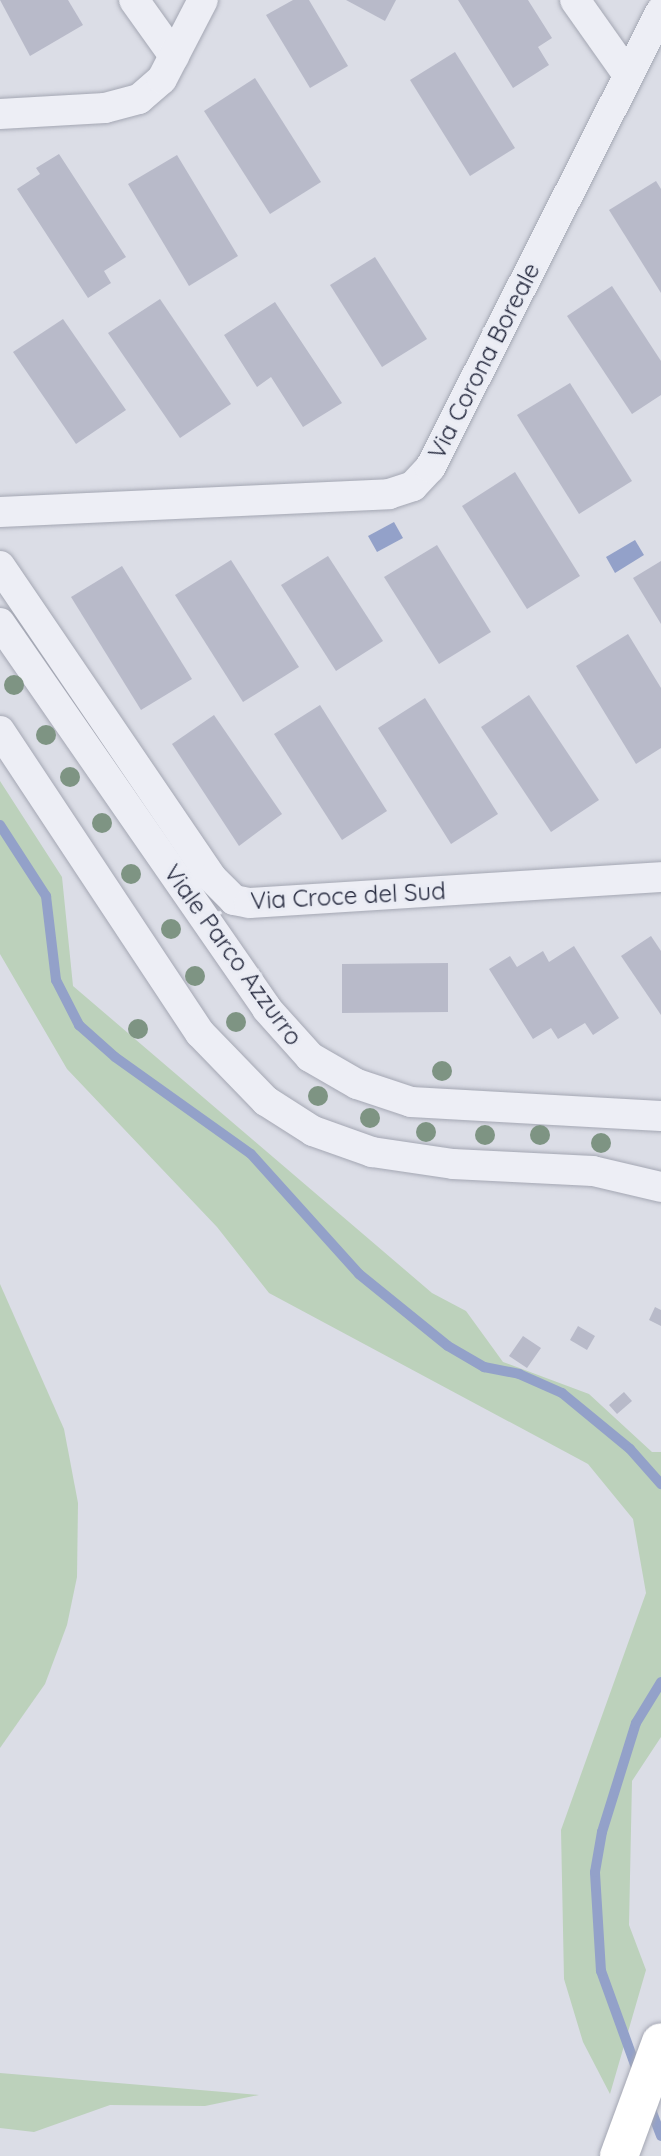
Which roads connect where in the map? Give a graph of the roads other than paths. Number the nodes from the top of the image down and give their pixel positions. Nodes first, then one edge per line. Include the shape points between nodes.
1 (134, 0) edge
2 (203, 0) edge
3 (575, 0) edge
4 (661, 11) edge
5 (174, 56) junction
6 (628, 75) junction
7 (0, 114) edge
8 (0, 512) edge
9 (0, 566) edge
10 (0, 623) edge
11 (0, 731) edge
12 (661, 877) edge
13 (661, 1116) edge
14 (661, 1187) edge
15 (661, 2042) edge
16 (619, 2156) edge

1 - 5 street
2 - 5 street
3 - 6 street
4 - 6 street, Via Corona Boreale
5 - 7 street via 158,85 131,102
6 - 8 street, Via Corona Boreale via 430,468 413,486 388,494
9 - 12 street, Via Croce del Sud via 212,878 234,900
10 - 13 street, Viale Parco Azzurro via 267,1009 310,1057 357,1084 411,1102
11 - 14 street via 201,1033 266,1101 313,1131 372,1152 453,1164 593,1171
15 - 16 main road

